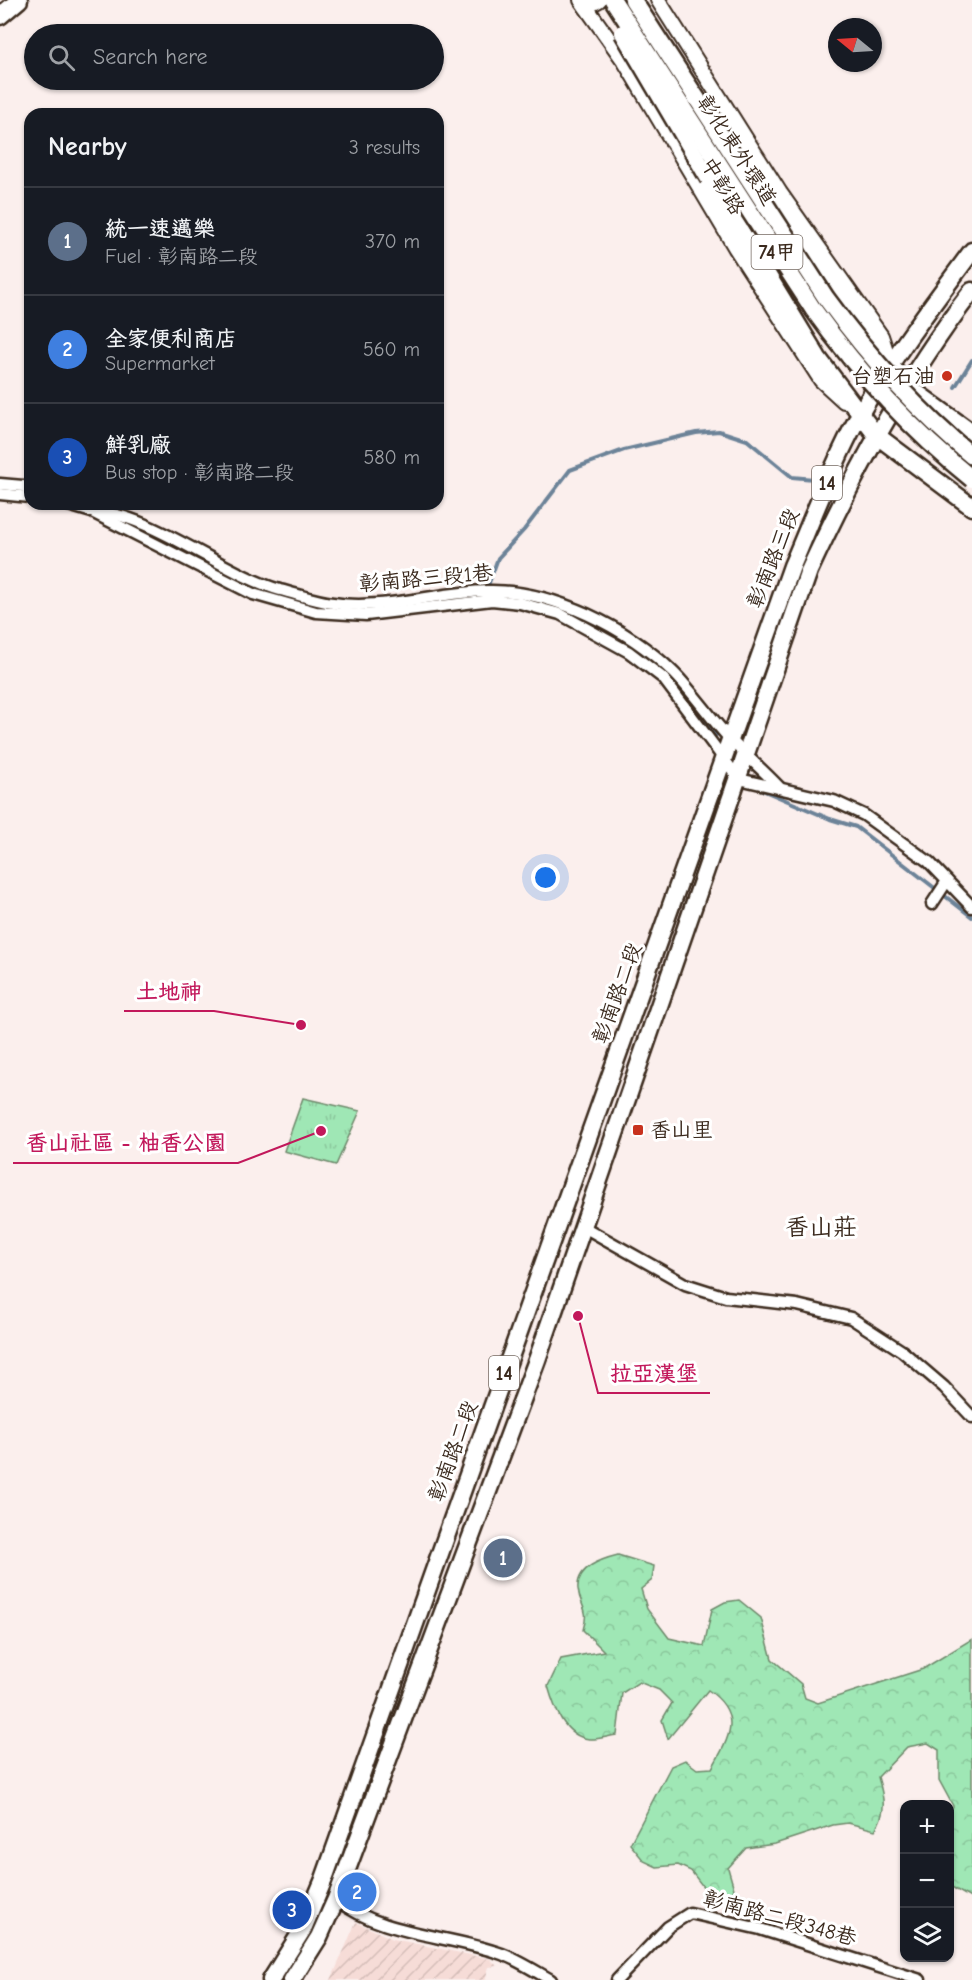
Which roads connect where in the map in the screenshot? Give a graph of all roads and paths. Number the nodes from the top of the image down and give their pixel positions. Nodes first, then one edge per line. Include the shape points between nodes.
1 (19, 0) edge
2 (599, 0) edge
3 (607, 0) edge
4 (613, 0) edge
5 (633, 0) edge
6 (641, 0) edge
7 (658, 0) edge
8 (584, 3) edge
9 (0, 16) edge
10 (673, 28) junction
11 (626, 62) junction
12 (972, 251) edge
13 (972, 291) edge
14 (890, 365) junction
15 (906, 385) junction
16 (860, 414) junction
17 (972, 433) edge
18 (876, 435) junction
19 (972, 456) edge
20 (972, 478) edge
21 (0, 484) edge
22 (24, 486) edge
23 (0, 495) edge
24 (24, 497) edge
25 (972, 507) edge
26 (85, 510) edge
27 (92, 512) junction
28 (730, 739) junction
29 (747, 755) junction
30 (723, 759) junction
31 (740, 779) junction
32 (779, 787) junction
33 (947, 881) junction
34 (932, 904) dead end
35 (972, 906) edge
36 (561, 1215) junction
37 (582, 1226) junction
38 (972, 1417) edge
39 (390, 1695) junction
40 (411, 1702) junction
41 (324, 1879) junction
42 (336, 1899) junction
43 (277, 1978) edge
44 (292, 1980) edge
45 (551, 1980) edge
46 (617, 1980) edge
47 (920, 1980) edge

1 - 9 main road
2 - 8 street
3 - 16 main road, bridge via 625,38 800,330
4 - 20 main road, 彰化東外環道 / 74甲, bridge via 841,348 906,421
5 - 19 main road, 彰化東外環道 / 74甲, bridge via 854,337 918,408
6 - 14 main road via 660,23 836,292
7 - 10 street, 中彰路
8 - 11 street, 中彰路
10 - 11 street
10 - 14 street, 中彰路 via 780,194 881,336
11 - 16 street, 中彰路 via 820,380
12 - 14 main road, 彰南路三段 / 14
13 - 15 main road, 彰南路三段 / 14
14 - 15 main road
14 - 16 main road, 彰南路三段 / 14
15 - 17 main road
15 - 18 main road, 彰南路三段 / 14
16 - 18 main road
16 - 28 main road, 彰南路三段 / 14 via 792,566
18 - 25 main road
18 - 29 main road, 彰南路三段 / 14 via 809,571
21 - 22 street
23 - 24 street
26 - 27 street, 彰南路三段1巷
27 - 28 street, 彰南路三段1巷 via 109,511 133,520 267,585 334,604 519,591 565,604 650,651 675,674
27 - 30 street, 彰南路三段1巷 via 253,594 316,612 343,615 492,600 560,614 629,652 663,678
28 - 29 street, 彰南路三段1巷
28 - 30 main road, 14
29 - 31 main road, 14
29 - 32 street, 彰南路三段1巷
30 - 31 street, 彰南路三段1巷
30 - 36 main road, 彰南路二段 / 14
31 - 32 street
31 - 37 main road, 彰南路二段 / 14
32 - 33 street via 834,801 864,815 929,862
33 - 34 street
33 - 35 street
36 - 37 main road
36 - 39 main road, 彰南路二段 / 14
37 - 38 street via 685,1284 726,1297 797,1305 851,1318 902,1351
37 - 40 main road, 彰南路二段 / 14
39 - 40 main road
39 - 41 main road, 彰南路二段 / 14
40 - 42 main road, 彰南路二段 / 14
41 - 42 main road
41 - 43 main road, 彰南路二段 / 14
42 - 44 main road, 彰南路二段 / 14 via 319,1937
42 - 45 street via 352,1912 399,1929 502,1954
46 - 47 street, 彰南路二段348巷 via 668,1927 690,1913 760,1929

